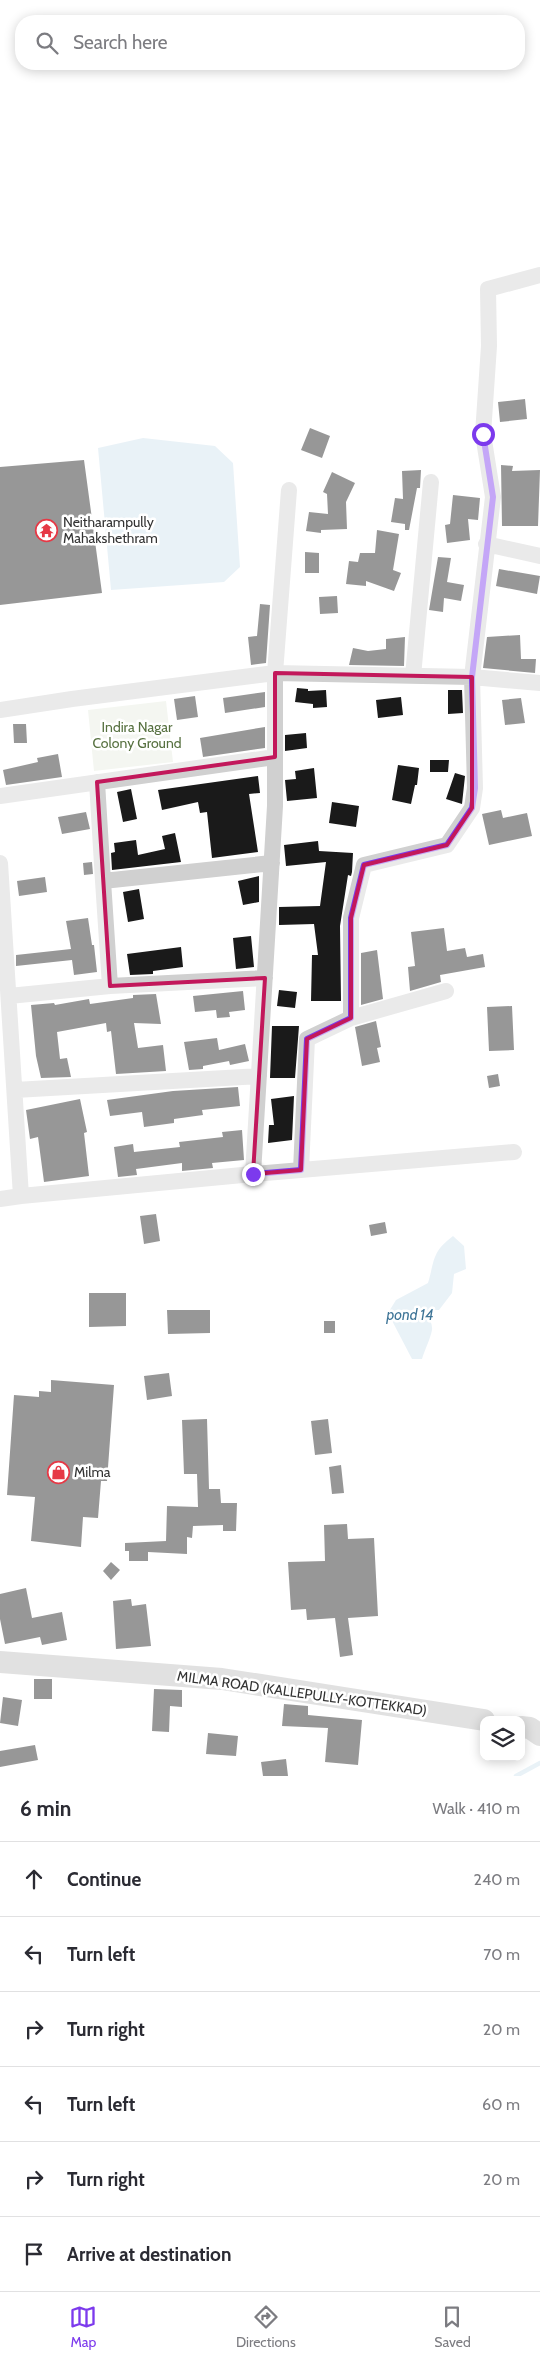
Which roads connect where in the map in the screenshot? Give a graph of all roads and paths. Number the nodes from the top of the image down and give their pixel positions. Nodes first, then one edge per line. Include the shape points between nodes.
1 (540, 275) edge
2 (431, 482) dead end
3 (289, 490) dead end
4 (486, 544) junction
5 (540, 556) edge
6 (275, 673) junction
7 (413, 676) junction
8 (472, 677) junction
9 (540, 683) edge
10 (0, 710) edge
11 (275, 757) junction
12 (98, 782) junction
13 (0, 796) edge
14 (272, 863) junction
15 (0, 864) edge
16 (103, 881) junction
17 (265, 978) junction
18 (110, 986) junction
19 (446, 991) dead end
20 (8, 996) junction
21 (351, 1018) junction
22 (259, 1076) junction
23 (15, 1090) junction
24 (514, 1152) dead end
25 (301, 1170) junction
26 (253, 1174) junction
27 (21, 1196) junction
28 (0, 1199) edge
29 (0, 1662) edge
30 (480, 1719) edge
31 (525, 1727) edge
32 (540, 1735) edge

1 - 4 street via 488,289 489,346 483,434 493,497
2 - 7 street
3 - 6 street
4 - 5 street
4 - 8 street
6 - 7 street
6 - 10 street
6 - 11 street
7 - 8 street
8 - 9 street
8 - 21 street via 475,788 472,808 447,845 364,865 351,918
11 - 12 street
11 - 14 street
12 - 13 street
12 - 16 street
14 - 16 street
14 - 17 street
15 - 20 street
16 - 18 street
17 - 18 street
17 - 22 street
18 - 20 street
19 - 21 street
20 - 23 street
21 - 25 street via 307,1039
22 - 23 street
22 - 26 street
23 - 27 street
24 - 25 street
25 - 26 street
26 - 27 street
27 - 28 street
29 - 30 main road, MILMA ROAD (KALLEPULLY-KOTTEKKAD) via 222,1679
31 - 32 main road

